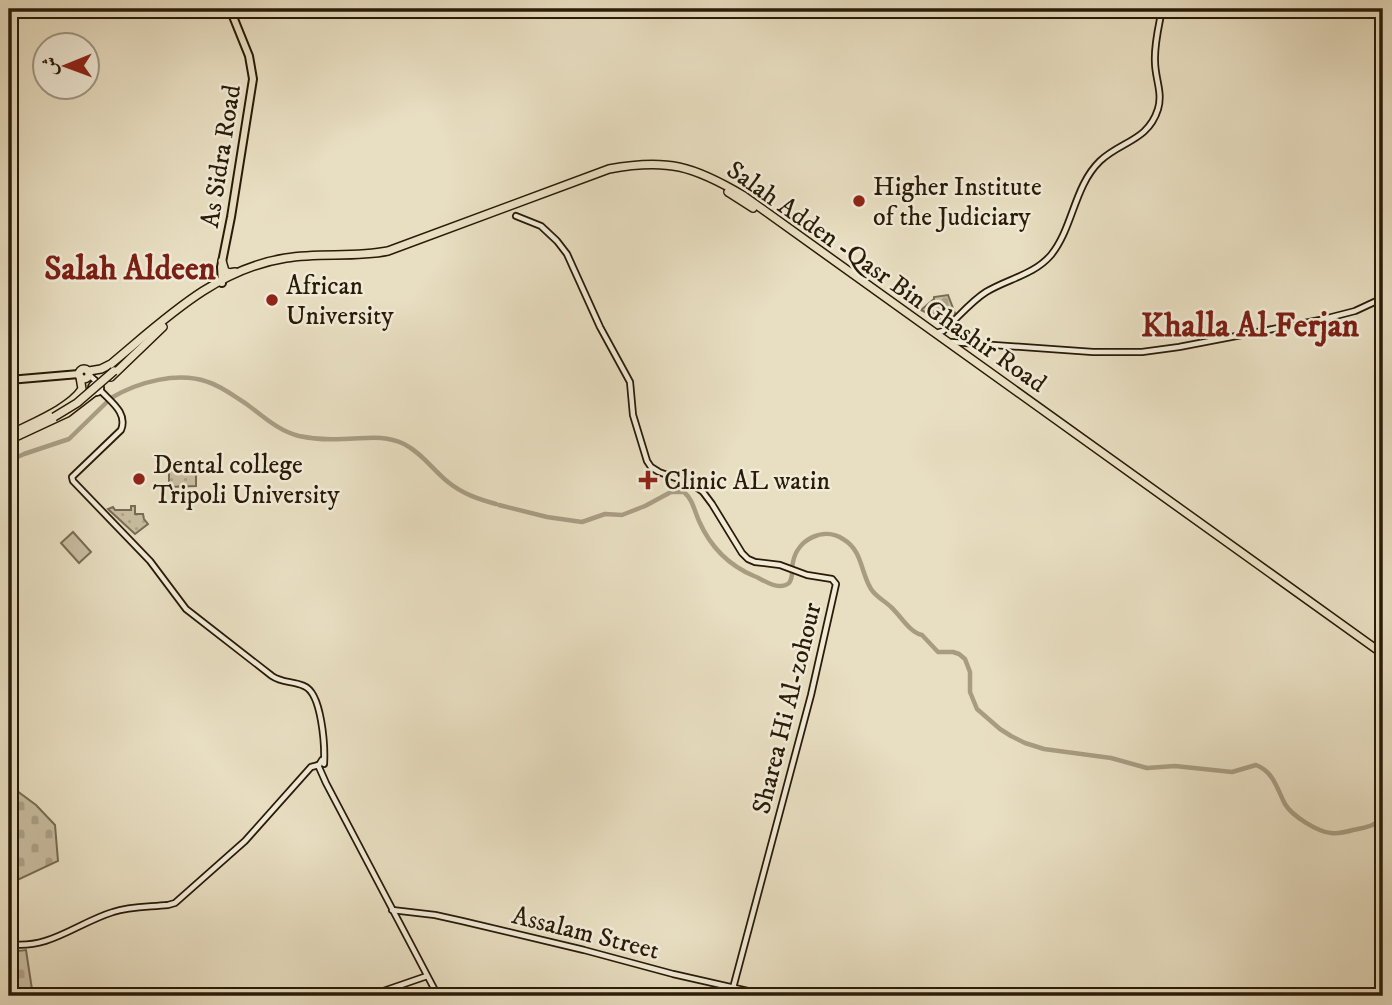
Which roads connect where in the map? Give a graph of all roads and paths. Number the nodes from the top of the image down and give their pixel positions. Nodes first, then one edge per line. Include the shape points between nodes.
1 (230, 9) edge
2 (1162, 9) edge
3 (516, 216) dead end
4 (435, 237) junction
5 (828, 258) junction
6 (222, 261) junction
7 (239, 272) junction
8 (222, 279) junction
9 (1383, 298) edge
10 (951, 324) junction
11 (155, 330) junction
12 (935, 333) junction
13 (946, 341) junction
14 (962, 348) junction
15 (85, 375) junction
16 (9, 380) edge
17 (97, 388) junction
18 (12, 435) edge
19 (1206, 529) junction
20 (1383, 656) edge
21 (321, 765) junction
22 (392, 910) junction
23 (9, 943) edge
24 (427, 976) junction
25 (733, 988) junction
26 (296, 996) edge
27 (336, 996) edge
28 (369, 996) edge
29 (438, 996) edge
30 (770, 996) edge

1 - 6 main road, As Sidra Road via 253,79
2 - 10 street via 1155,60 1159,104 1147,130 1110,152 1094,168 1061,239 1046,260 983,294
3 - 25 street, Sharea Hi Al-zohour via 541,226 567,254 630,382 645,458 652,467 703,492 748,559 836,584
4 - 5 highway, Salah Adden -Qasr Bin Ghashir Road via 609,169 648,164 680,166 710,176
4 - 7 highway, Salah Adden -Qasr Bin Ghashir Road via 377,253 294,257
4 - 8 highway via 381,257 278,263
5 - 12 highway, Salah Adden -Qasr Bin Ghashir Road
5 - 19 highway
6 - 7 highway via 227,272
6 - 8 main road, As Sidra Road
7 - 8 highway, Salah Adden -Qasr Bin Ghashir Road
8 - 11 highway
8 - 11 highway via 186,302
9 - 14 street via 1320,320 1166,349
10 - 12 street
10 - 13 street
11 - 15 highway via 108,366
11 - 17 highway
11 - 18 highway, bridge via 76,401
12 - 13 highway, Salah Adden -Qasr Bin Ghashir Road
13 - 14 highway, Salah Adden -Qasr Bin Ghashir Road
14 - 19 highway, Salah Adden -Qasr Bin Ghashir Road
15 - 16 main road
15 - 17 street
15 - 18 highway via 82,389 73,399
17 - 18 highway via 70,412
17 - 21 street via 121,413 124,424 73,481 150,561 186,609 278,680 308,685 324,740
19 - 20 highway, Salah Adden -Qasr Bin Ghashir Road
21 - 22 street
21 - 23 street via 311,767 240,846 173,904 120,909 50,940
22 - 24 street
22 - 25 street, Assalam Street via 436,915
24 - 28 street
24 - 29 street
25 - 30 street, Assalam Street
26 - 27 street

